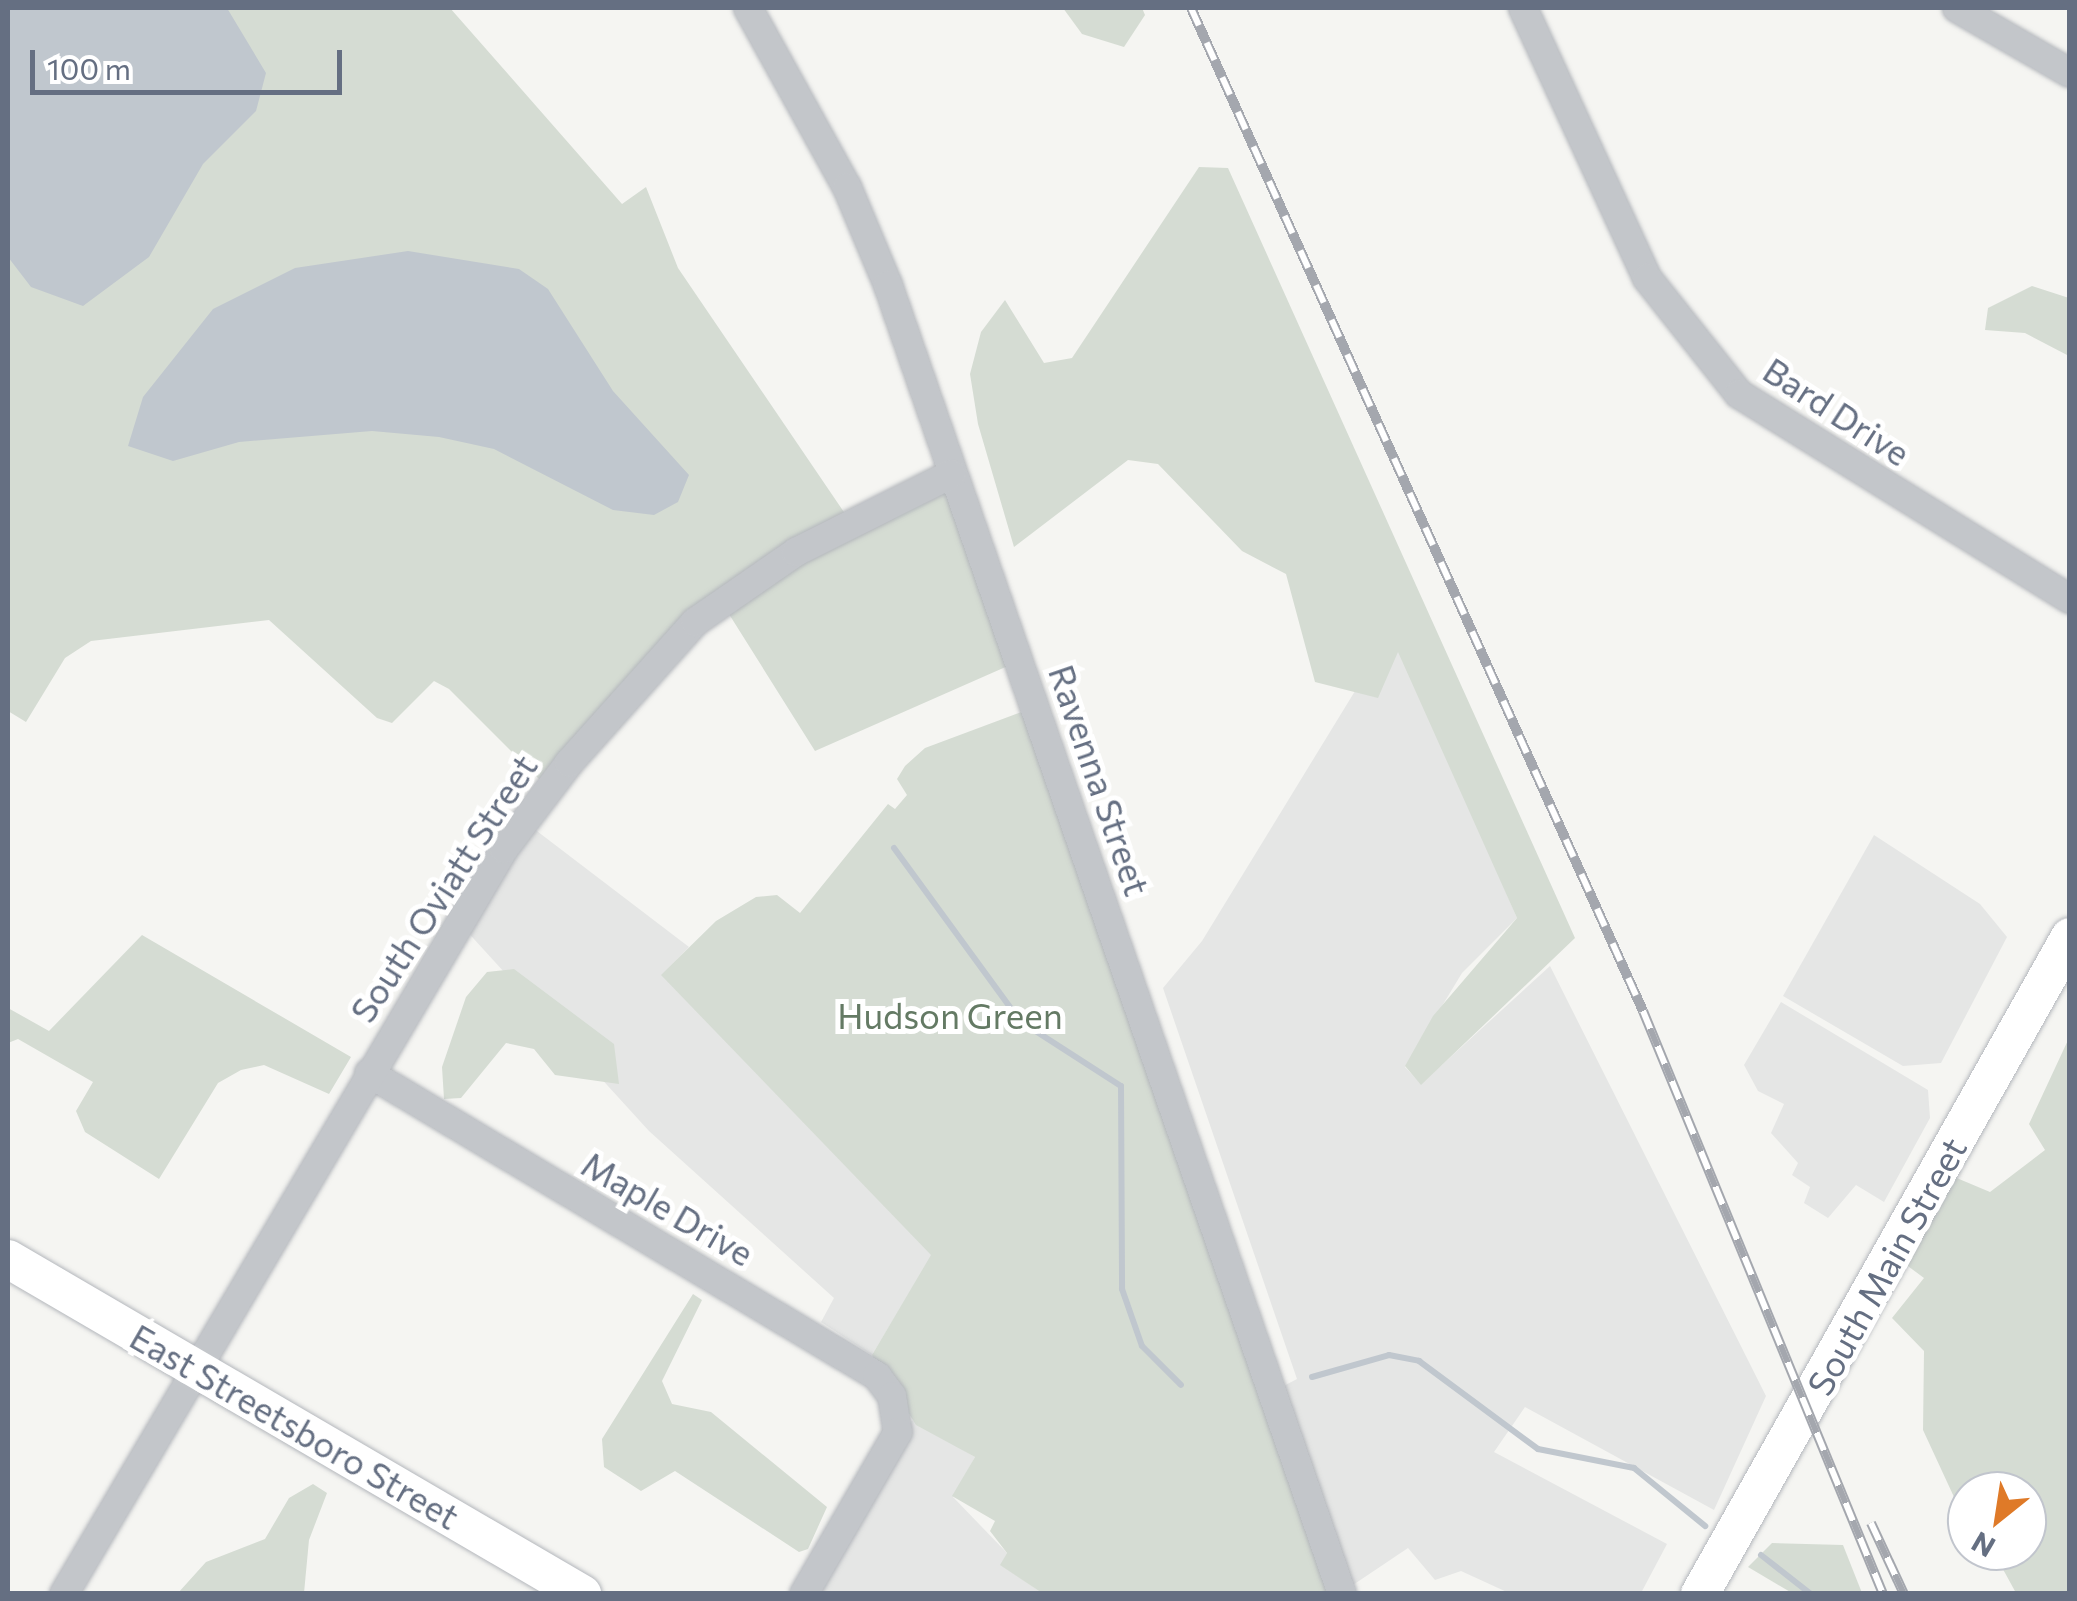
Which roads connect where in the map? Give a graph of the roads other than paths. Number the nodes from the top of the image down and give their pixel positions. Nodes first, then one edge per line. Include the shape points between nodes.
1 (748, 8) edge
2 (1523, 8) edge
3 (1957, 8) edge
4 (2070, 73) edge
5 (952, 474) junction
6 (2070, 599) edge
7 (2070, 937) edge
8 (369, 1073) junction
9 (8, 1259) edge
10 (196, 1370) junction
11 (64, 1594) edge
12 (582, 1594) edge
13 (804, 1594) edge
14 (1342, 1594) edge
15 (1700, 1594) edge

1 - 5 street, Ravenna Street via 847,187
2 - 6 street, Bard Drive via 1647,278 1738,394
3 - 4 street
5 - 8 street, South Oviatt Street via 796,552 695,622 636,680 504,849
5 - 14 street, Ravenna Street
7 - 15 main road, South Main Street
8 - 10 street, South Oviatt Street
8 - 13 street, Maple Drive via 877,1376 898,1432
9 - 10 main road, East Streetsboro Street
10 - 11 street, South Oviatt Street
10 - 12 main road, East Streetsboro Street

